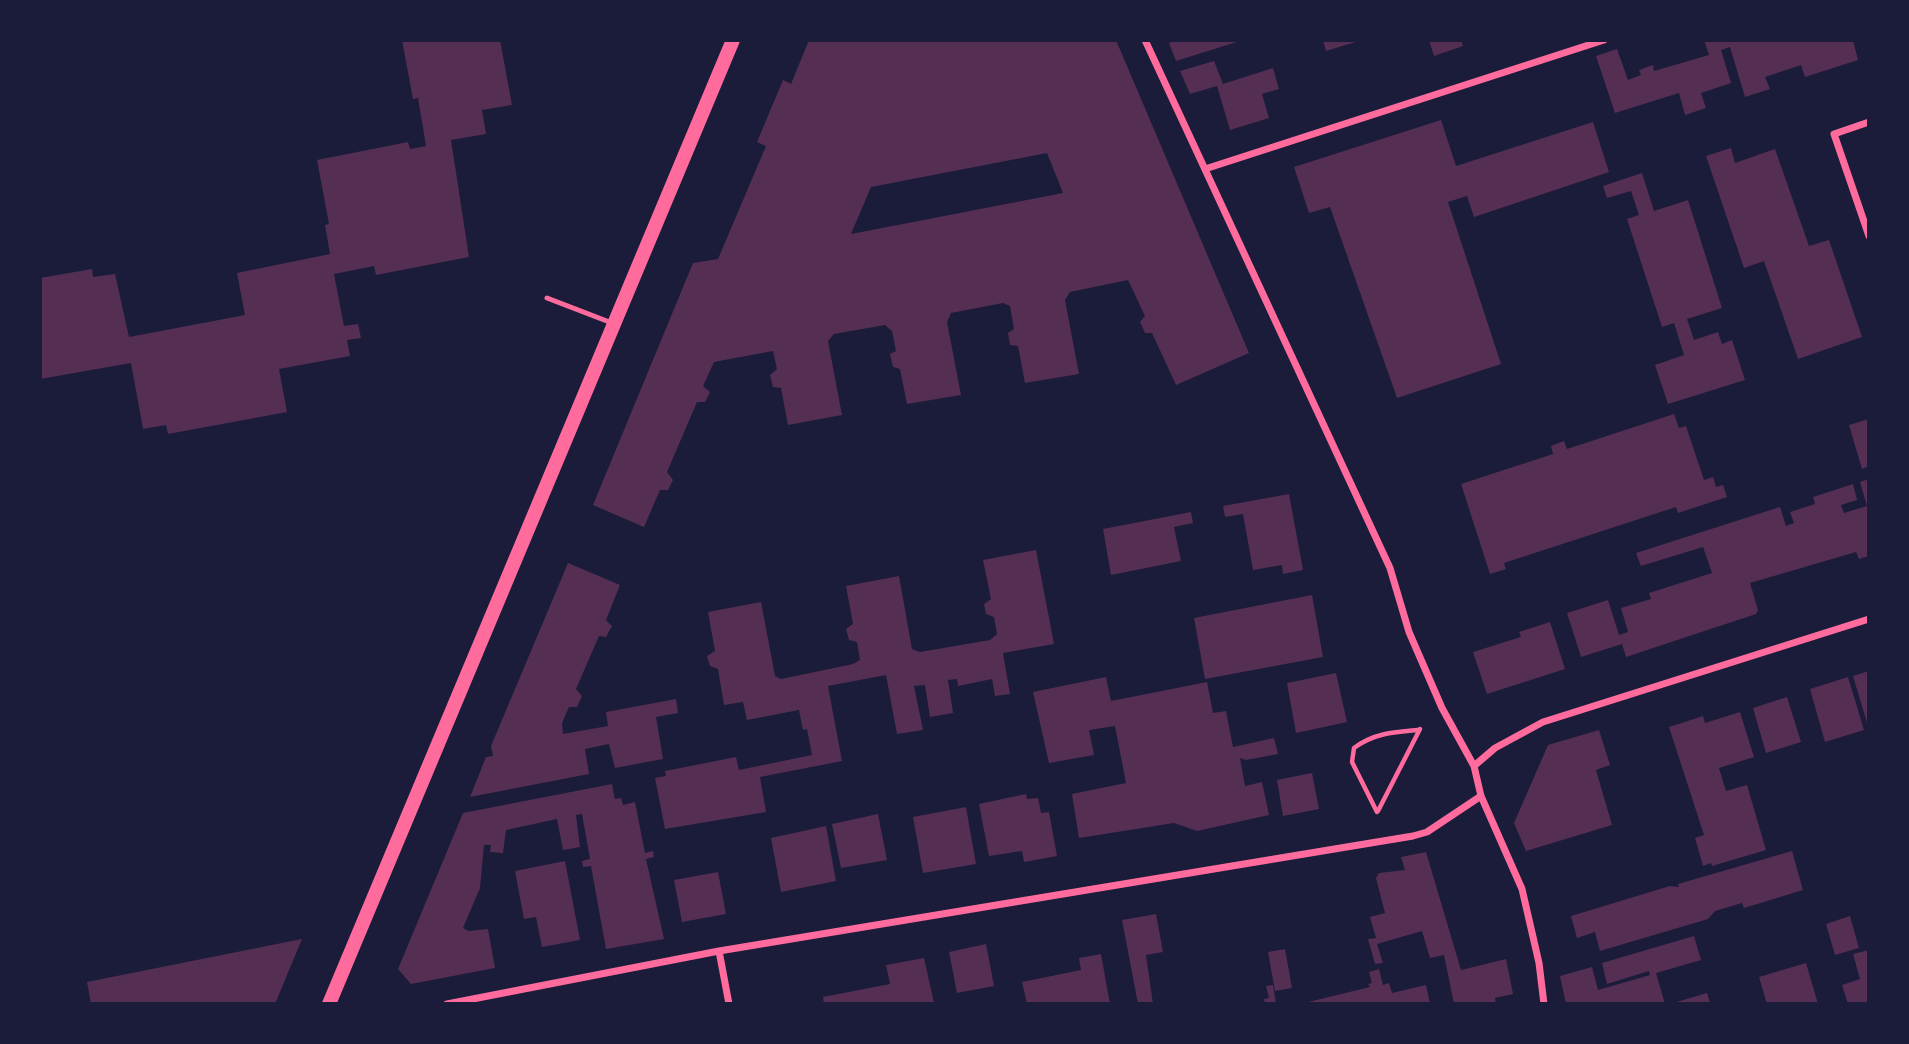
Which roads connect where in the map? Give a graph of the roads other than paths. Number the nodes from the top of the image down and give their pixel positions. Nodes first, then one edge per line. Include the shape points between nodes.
1 (733, 40) edge
2 (1145, 40) edge
3 (1604, 40) edge
4 (1869, 122) edge
5 (1205, 169) junction
6 (1869, 236) edge
7 (547, 298) dead end
8 (615, 324) junction
9 (1869, 619) edge
10 (1474, 766) junction
11 (1480, 796) junction
12 (719, 951) junction
13 (329, 1004) edge
14 (447, 1004) edge
15 (729, 1004) edge
16 (1544, 1004) edge

1 - 8 main road
2 - 5 street
3 - 5 street
4 - 6 street via 1834,134
5 - 10 street via 1390,568 1409,632 1442,708
7 - 8 lane
8 - 13 main road
9 - 10 street via 1543,722 1495,748
10 - 11 street
11 - 12 street via 1427,832 1379,842
11 - 16 street via 1522,889
12 - 14 street
12 - 15 street

